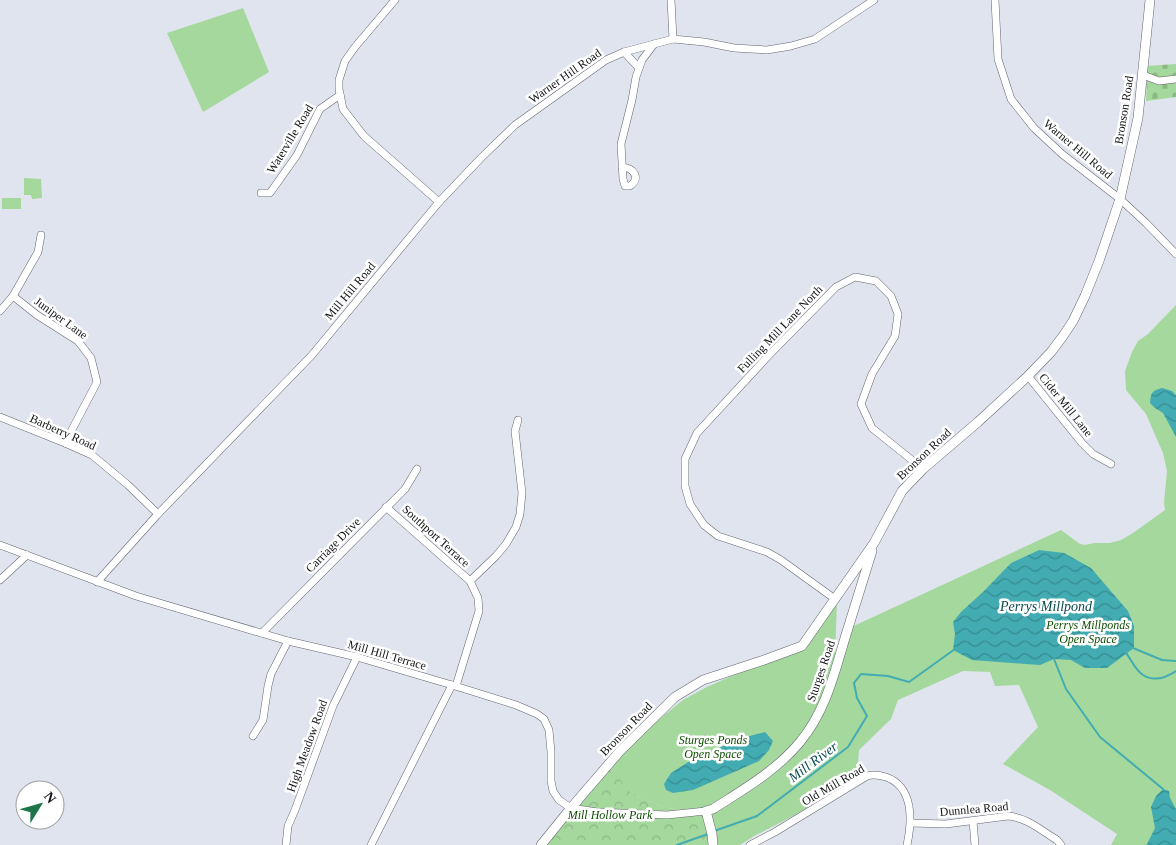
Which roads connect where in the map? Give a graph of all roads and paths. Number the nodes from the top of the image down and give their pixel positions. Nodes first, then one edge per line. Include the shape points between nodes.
1 (395, 0) edge
2 (671, 0) edge
3 (874, 0) edge
4 (995, 0) edge
5 (1150, 0) edge
6 (673, 39) junction
7 (655, 44) junction
8 (624, 52) junction
9 (639, 68) junction
10 (1176, 79) edge
11 (1142, 80) junction
12 (340, 95) junction
13 (622, 167) dead end
14 (261, 192) dead end
15 (1120, 199) junction
16 (439, 202) junction
17 (41, 235) dead end
18 (1176, 254) edge
19 (13, 296) junction
20 (0, 311) edge
21 (1028, 376) junction
22 (0, 417) edge
23 (518, 420) dead end
24 (65, 443) junction
25 (1111, 464) dead end
26 (417, 469) dead end
27 (922, 469) junction
28 (386, 507) junction
29 (158, 514) junction
30 (874, 543) junction
31 (0, 545) edge
32 (28, 555) junction
33 (0, 580) edge
34 (470, 581) junction
35 (97, 582) junction
36 (835, 599) junction
37 (262, 634) junction
38 (288, 641) junction
39 (357, 657) junction
40 (454, 686) junction
41 (254, 736) dead end
42 (571, 808) junction
43 (707, 816) junction
44 (973, 821) junction
45 (911, 823) junction
46 (286, 845) edge
47 (371, 845) edge
48 (541, 845) edge
49 (713, 845) edge
50 (750, 845) edge
51 (907, 845) edge
52 (975, 845) edge
53 (1061, 845) edge

1 - 12 street via 345,61 339,80
2 - 6 street
3 - 6 street, Warner Hill Road via 815,38 791,46 767,50
4 - 15 street, Warner Hill Road via 998,58 1011,99 1034,128 1062,154
5 - 11 main road, Bronson Road
6 - 7 street, Warner Hill Road
7 - 8 street, Warner Hill Road
7 - 9 street
8 - 9 street
8 - 16 street, Warner Hill Road via 606,60 515,125
9 - 13 street via 621,144
10 - 11 street
11 - 15 main road, Bronson Road via 1138,118
12 - 14 street, Waterville Road via 320,109 297,155 270,194
12 - 16 street via 343,109 364,136
15 - 18 street, Warner Hill Road
15 - 21 main road, Bronson Road via 1099,261 1073,320 1051,352
16 - 29 street, Mill Hill Road via 312,355
17 - 19 street via 38,252
19 - 20 street
19 - 24 street, Juniper Lane via 78,342 91,358 97,382
21 - 25 street, Cider Mill Lane via 1082,443
21 - 27 main road, Bronson Road
22 - 24 street, Barberry Road
23 - 34 street, Southport Terrace via 515,431 522,492 520,514 506,544
24 - 29 street, Barberry Road via 92,455
26 - 28 street, Carriage Drive via 405,489
27 - 30 main road, Bronson Road via 902,491
27 - 36 street, Fulling Mill Lane North via 872,428 861,404 872,374 895,336 898,314 892,296 876,281 855,277 836,287 697,433 685,459 686,486 690,504 704,525 718,536 767,552
28 - 34 street, Southport Terrace
28 - 37 street, Carriage Drive
29 - 35 street, Mill Hill Road
30 - 36 main road, Bronson Road
30 - 43 main road, Sturges Road via 829,692 812,726 782,761
31 - 32 street, Mill Hill Terrace
32 - 33 street
32 - 35 street, Mill Hill Terrace
34 - 40 street via 478,598 479,611
35 - 37 street, Mill Hill Terrace
36 - 42 main road, Bronson Road via 802,646 703,680 675,697 620,751
37 - 38 street, Mill Hill Terrace
38 - 39 street, Mill Hill Terrace
38 - 41 street via 271,674 263,720
39 - 40 street, Mill Hill Terrace
39 - 46 street, High Meadow Road via 333,706 288,826
40 - 42 street, Mill Hill Terrace via 516,705 543,718 550,736 553,791
40 - 47 street
42 - 43 street
42 - 48 main road, Bronson Road
43 - 49 main road
44 - 45 street, Dunnlea Road
44 - 52 street
44 - 53 street, Dunnlea Road via 1018,817
45 - 50 street, Old Mill Road via 901,787 891,779 871,775
45 - 51 street, Old Mill Road

